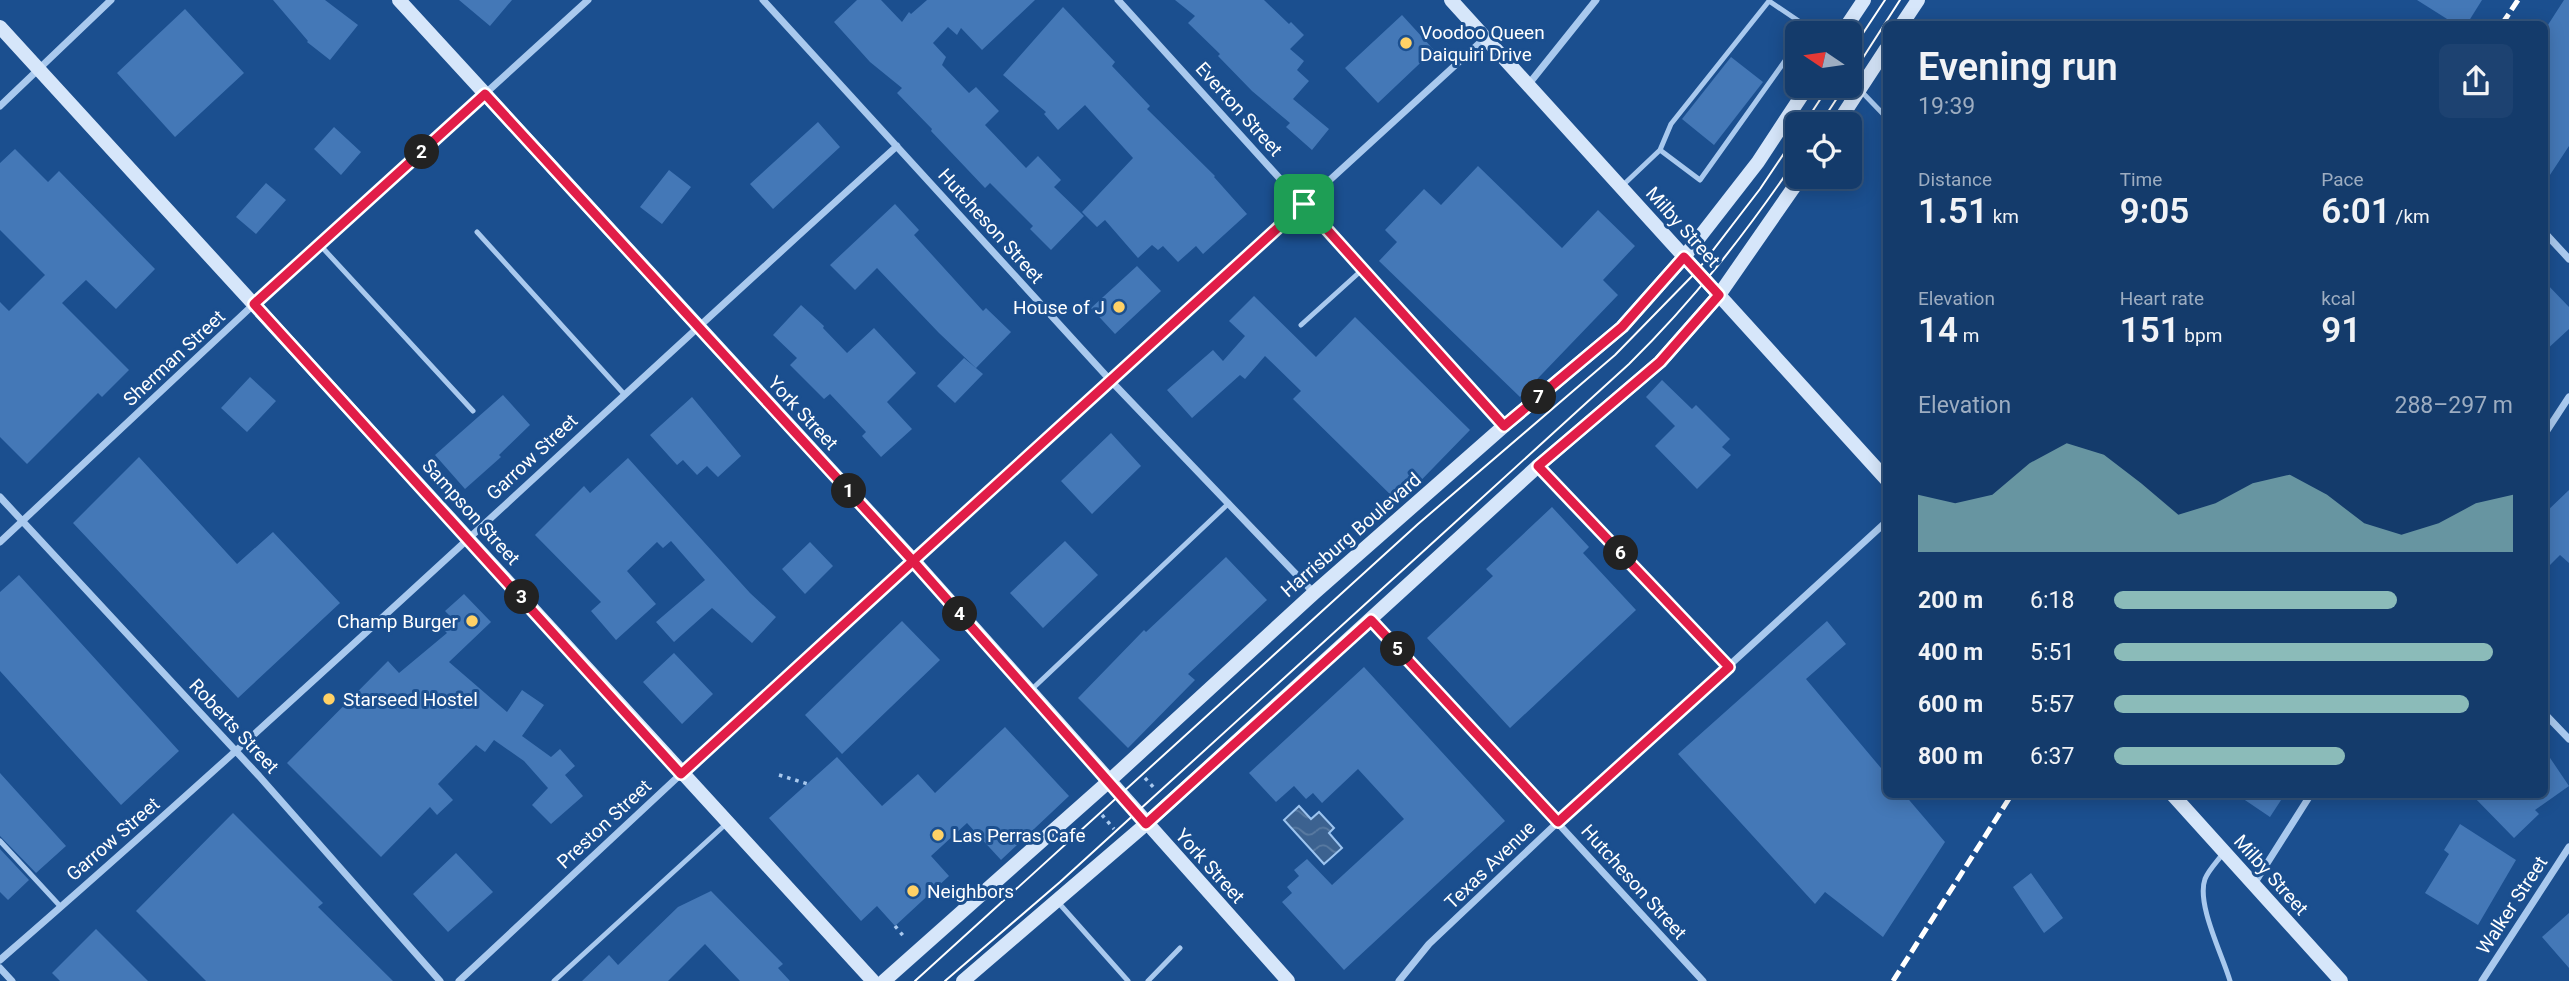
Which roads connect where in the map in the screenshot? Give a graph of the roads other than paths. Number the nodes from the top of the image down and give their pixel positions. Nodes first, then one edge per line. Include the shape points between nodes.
1 (111, 0) edge
2 (398, 0) edge
3 (588, 0) edge
4 (763, 0) edge
5 (1118, 0) edge
6 (1451, 0) edge
7 (1596, 0) edge
8 (1864, 0) edge
9 (1919, 0) edge
10 (1794, 21) edge
11 (1850, 21) edge
12 (1904, 21) edge
13 (0, 27) edge
14 (1485, 38) junction
15 (1883, 54) edge
16 (1785, 61) edge
17 (39, 70) junction
18 (1528, 85) junction
19 (1862, 87) edge
20 (1862, 92) edge
21 (485, 94) junction
22 (1800, 98) edge
23 (0, 106) edge
24 (1883, 114) edge
25 (897, 146) junction
26 (1660, 150) junction
27 (1621, 187) junction
28 (1793, 189) edge
29 (1304, 204) junction
30 (477, 232) dead end
31 (2548, 236) edge
32 (320, 245) junction
33 (1684, 257) junction
34 (2569, 259) edge
35 (1363, 269) junction
36 (1719, 295) junction
37 (254, 304) junction
38 (1301, 325) dead end
39 (697, 327) junction
40 (1111, 381) junction
41 (624, 394) junction
42 (2569, 397) edge
43 (473, 411) dead end
44 (1504, 426) junction
45 (2548, 429) edge
46 (1538, 466) junction
47 (1883, 476) edge
48 (0, 497) edge
49 (1229, 503) junction
50 (22, 522) junction
51 (1883, 525) edge
52 (468, 537) junction
53 (0, 542) edge
54 (913, 561) junction
55 (1314, 593) junction
56 (1371, 620) junction
57 (1729, 667) junction
58 (1028, 692) junction
59 (2548, 717) edge
60 (2569, 739) edge
61 (236, 751) junction
62 (681, 774) junction
63 (1108, 782) junction
64 (2176, 798) edge
65 (2308, 798) edge
66 (1558, 822) junction
67 (727, 823) junction
68 (1146, 824) junction
69 (0, 841) edge
70 (2569, 847) edge
71 (2224, 852) junction
72 (2253, 884) junction
73 (1057, 901) junction
74 (60, 906) junction
75 (1180, 948) dead end
76 (0, 960) edge
77 (0, 968) edge
78 (12, 981) edge
79 (440, 981) edge
80 (459, 981) edge
81 (554, 981) edge
82 (873, 981) edge
83 (884, 981) edge
84 (963, 981) edge
85 (1128, 981) edge
86 (1149, 981) edge
87 (1288, 981) edge
88 (1399, 981) edge
89 (1703, 981) edge
90 (2230, 981) edge
91 (2341, 981) edge
92 (2482, 981) edge

1 - 17 street
2 - 21 main road, York Street
3 - 21 street, Sherman Street
4 - 25 street, Hutcheson Street
5 - 29 street, Everton Street
6 - 14 main road, Milby Street
7 - 18 street
8 - 11 main road
9 - 12 main road
10 - 26 lane via 1769,1 1671,124
13 - 17 main road, Sampson Street
14 - 18 main road, Milby Street
14 - 29 street, Preston Street
15 - 19 main road
16 - 26 lane via 1700,180
17 - 23 street
17 - 37 main road, Sampson Street
18 - 27 main road, Milby Street
20 - 24 lane
21 - 32 street, Sherman Street
21 - 39 main road, York Street
22 - 33 main road, Harrisburg Boulevard via 1758,162
25 - 39 street, Garrow Street
25 - 40 street, Hutcheson Street
26 - 27 lane
27 - 33 main road, Milby Street
28 - 36 main road
29 - 35 street, Everton Street
29 - 40 street, Preston Street
30 - 41 lane
31 - 34 street
32 - 37 street, Sherman Street
32 - 43 lane
33 - 36 main road, Milby Street
33 - 44 main road, Harrisburg Boulevard via 1622,327
35 - 38 lane
35 - 44 street, Everton Street
36 - 46 main road via 1660,362
36 - 47 main road, Milby Street
37 - 50 street, Sherman Street
37 - 52 main road, Sampson Street
39 - 41 street, Garrow Street
39 - 54 main road, York Street
40 - 49 street, Hutcheson Street
40 - 54 street, Preston Street
41 - 52 street, Garrow Street
42 - 45 street
44 - 55 main road, Harrisburg Boulevard
46 - 56 main road
46 - 57 street
48 - 50 street, Roberts Street
49 - 55 street, Hutcheson Street
49 - 58 lane
50 - 53 street, Sherman Street
50 - 61 street, Roberts Street
51 - 57 street, Texas Avenue
52 - 61 street, Garrow Street
52 - 62 main road, Sampson Street
54 - 58 main road, York Street
54 - 62 street, Preston Street
55 - 63 main road, Harrisburg Boulevard
56 - 66 street, Hutcheson Street
56 - 68 main road
57 - 66 street, Texas Avenue
58 - 63 main road, York Street
59 - 60 street
61 - 74 street, Garrow Street
61 - 79 street, Roberts Street
62 - 67 main road, Sampson Street
62 - 80 street, Preston Street
63 - 68 main road, York Street
63 - 83 main road, Harrisburg Boulevard
64 - 71 main road, Milby Street
65 - 72 street
66 - 88 street, Texas Avenue via 1429,944
66 - 89 street, Hutcheson Street
67 - 81 lane
67 - 82 main road, Sampson Street
68 - 73 main road
68 - 87 main road, York Street
69 - 74 lane
70 - 92 street, Walker Street
71 - 72 main road, Milby Street
71 - 90 lane via 2206,877 2203,892
72 - 91 main road, Milby Street
73 - 84 main road
73 - 85 lane
74 - 76 street, Garrow Street
75 - 86 lane
77 - 78 street

